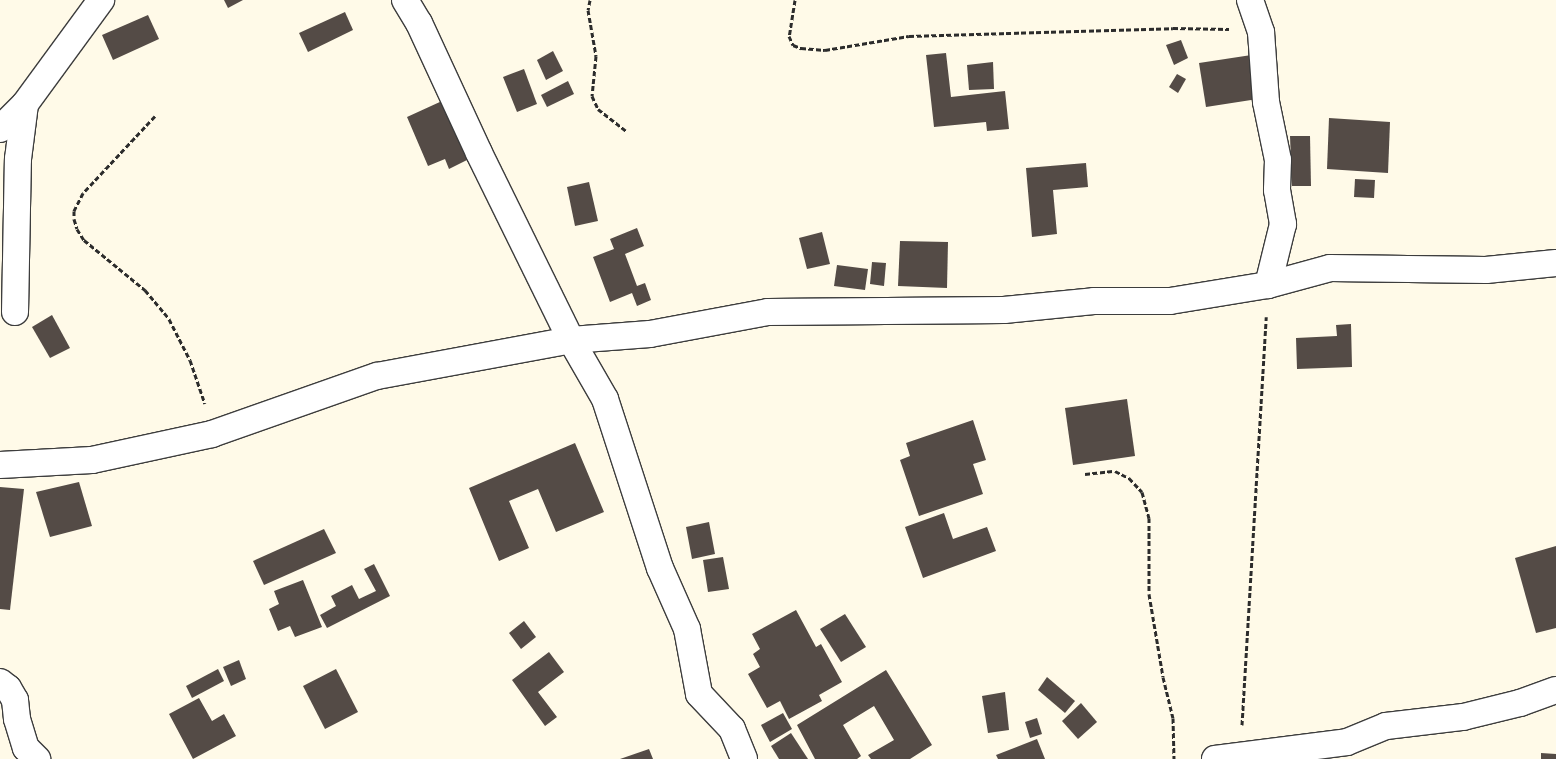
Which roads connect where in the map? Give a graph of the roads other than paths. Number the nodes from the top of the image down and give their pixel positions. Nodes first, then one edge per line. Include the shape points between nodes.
1 (101, 0) edge
2 (405, 0) edge
3 (1250, 0) edge
4 (25, 104) junction
5 (0, 129) edge
6 (1556, 263) edge
7 (1268, 285) junction
8 (15, 312) dead end
9 (571, 340) junction
10 (0, 465) edge
11 (0, 682) edge
12 (1556, 690) edge
13 (1228, 757) edge
14 (37, 759) edge
15 (744, 759) edge

1 - 4 street
2 - 9 street
3 - 7 street via 1261,32 1266,102 1278,160 1277,190 1283,224
4 - 5 street
4 - 8 street via 18,159
6 - 7 street via 1486,270 1330,268
7 - 9 street via 1170,301 1094,301 1004,310 768,312 650,334
9 - 10 street via 377,376 212,434 92,460
9 - 15 street via 605,399 660,568 687,629 699,694 732,729
11 - 14 street via 15,700 26,748
12 - 13 street via 1463,717 1386,726 1347,742

